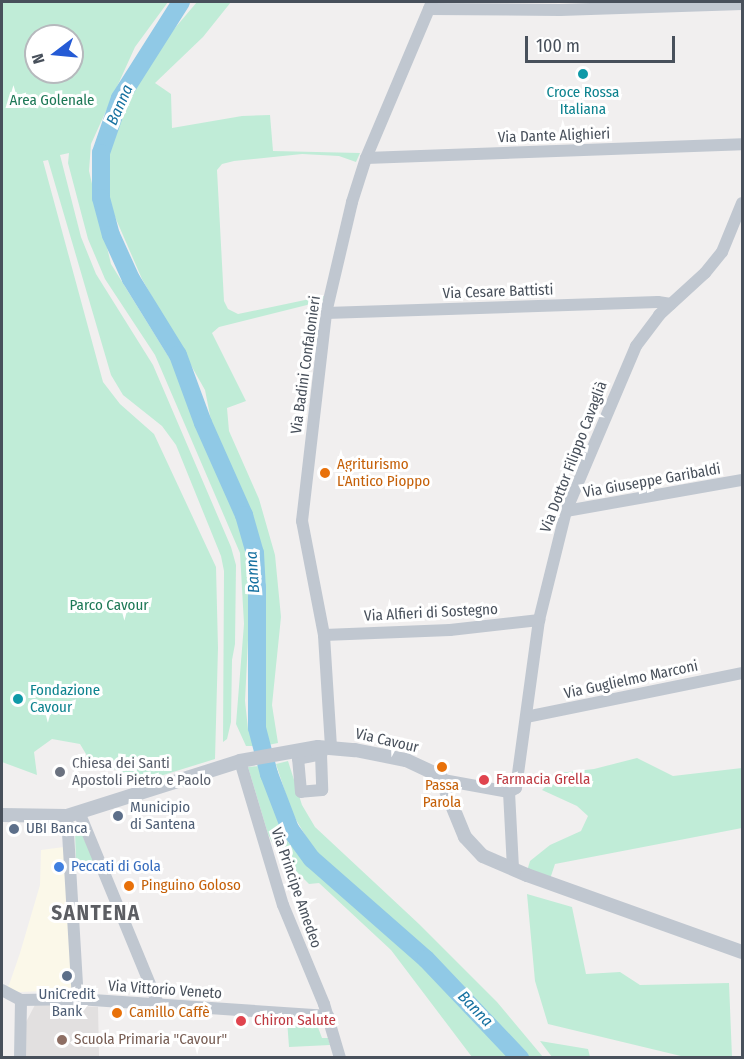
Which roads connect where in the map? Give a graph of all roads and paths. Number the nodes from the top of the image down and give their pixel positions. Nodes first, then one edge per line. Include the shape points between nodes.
1 (742, 4) edge
2 (431, 5) edge
3 (742, 144) edge
4 (366, 158) junction
5 (742, 203) edge
6 (671, 304) junction
7 (326, 313) junction
8 (742, 480) edge
9 (566, 511) junction
10 (539, 620) junction
11 (324, 635) junction
12 (742, 673) edge
13 (526, 717) junction
14 (331, 747) junction
15 (243, 761) junction
16 (443, 780) junction
17 (508, 792) junction
18 (73, 814) junction
19 (2, 815) edge
20 (513, 869) junction
21 (742, 952) edge
22 (2, 990) edge
23 (78, 999) junction
24 (21, 1000) junction
25 (158, 1004) junction
26 (327, 1016) junction
27 (20, 1058) edge
28 (340, 1058) edge

1 - 2 street via 550,10
2 - 4 street, Via Badini Confalonieri
3 - 4 street, Via Dante Alighieri
4 - 7 street, Via Badini Confalonieri
5 - 6 street, Via Dottor Filippo Cavaglià via 722,252
6 - 7 street, Via Cesare Battisti
6 - 9 street, Via Dottor Filippo Cavaglià via 647,330 628,362
7 - 11 street, Via Badini Confalonieri via 302,521
8 - 9 street, Via Giuseppe Garibaldi
9 - 10 street, Via Dottor Filippo Cavaglià
10 - 11 street, Via Alfieri di Sostegno via 450,630
10 - 13 street, Via Dottor Filippo Cavaglià
11 - 14 street, Via Badini Confalonieri
12 - 13 street, Via Guglielmo Marconi
13 - 17 street, Via Dottor Filippo Cavaglià via 516,788
14 - 15 street, Via Cavour
14 - 16 street, Via Cavour via 405,760
15 - 18 street, Via Cavour
15 - 26 street, Via Principe Amedeo via 283,906
16 - 17 street
16 - 20 street via 470,844 483,856
17 - 20 street, Via Dottor Filippo Cavaglià
18 - 19 street, Via Cavour
18 - 23 street
18 - 25 street
20 - 21 street
22 - 24 street, Via Vittorio Veneto
23 - 24 street, Via Vittorio Veneto
23 - 25 street, Via Vittorio Veneto
24 - 27 street
25 - 26 street, Via Vittorio Veneto
26 - 28 street, Via Principe Amedeo

